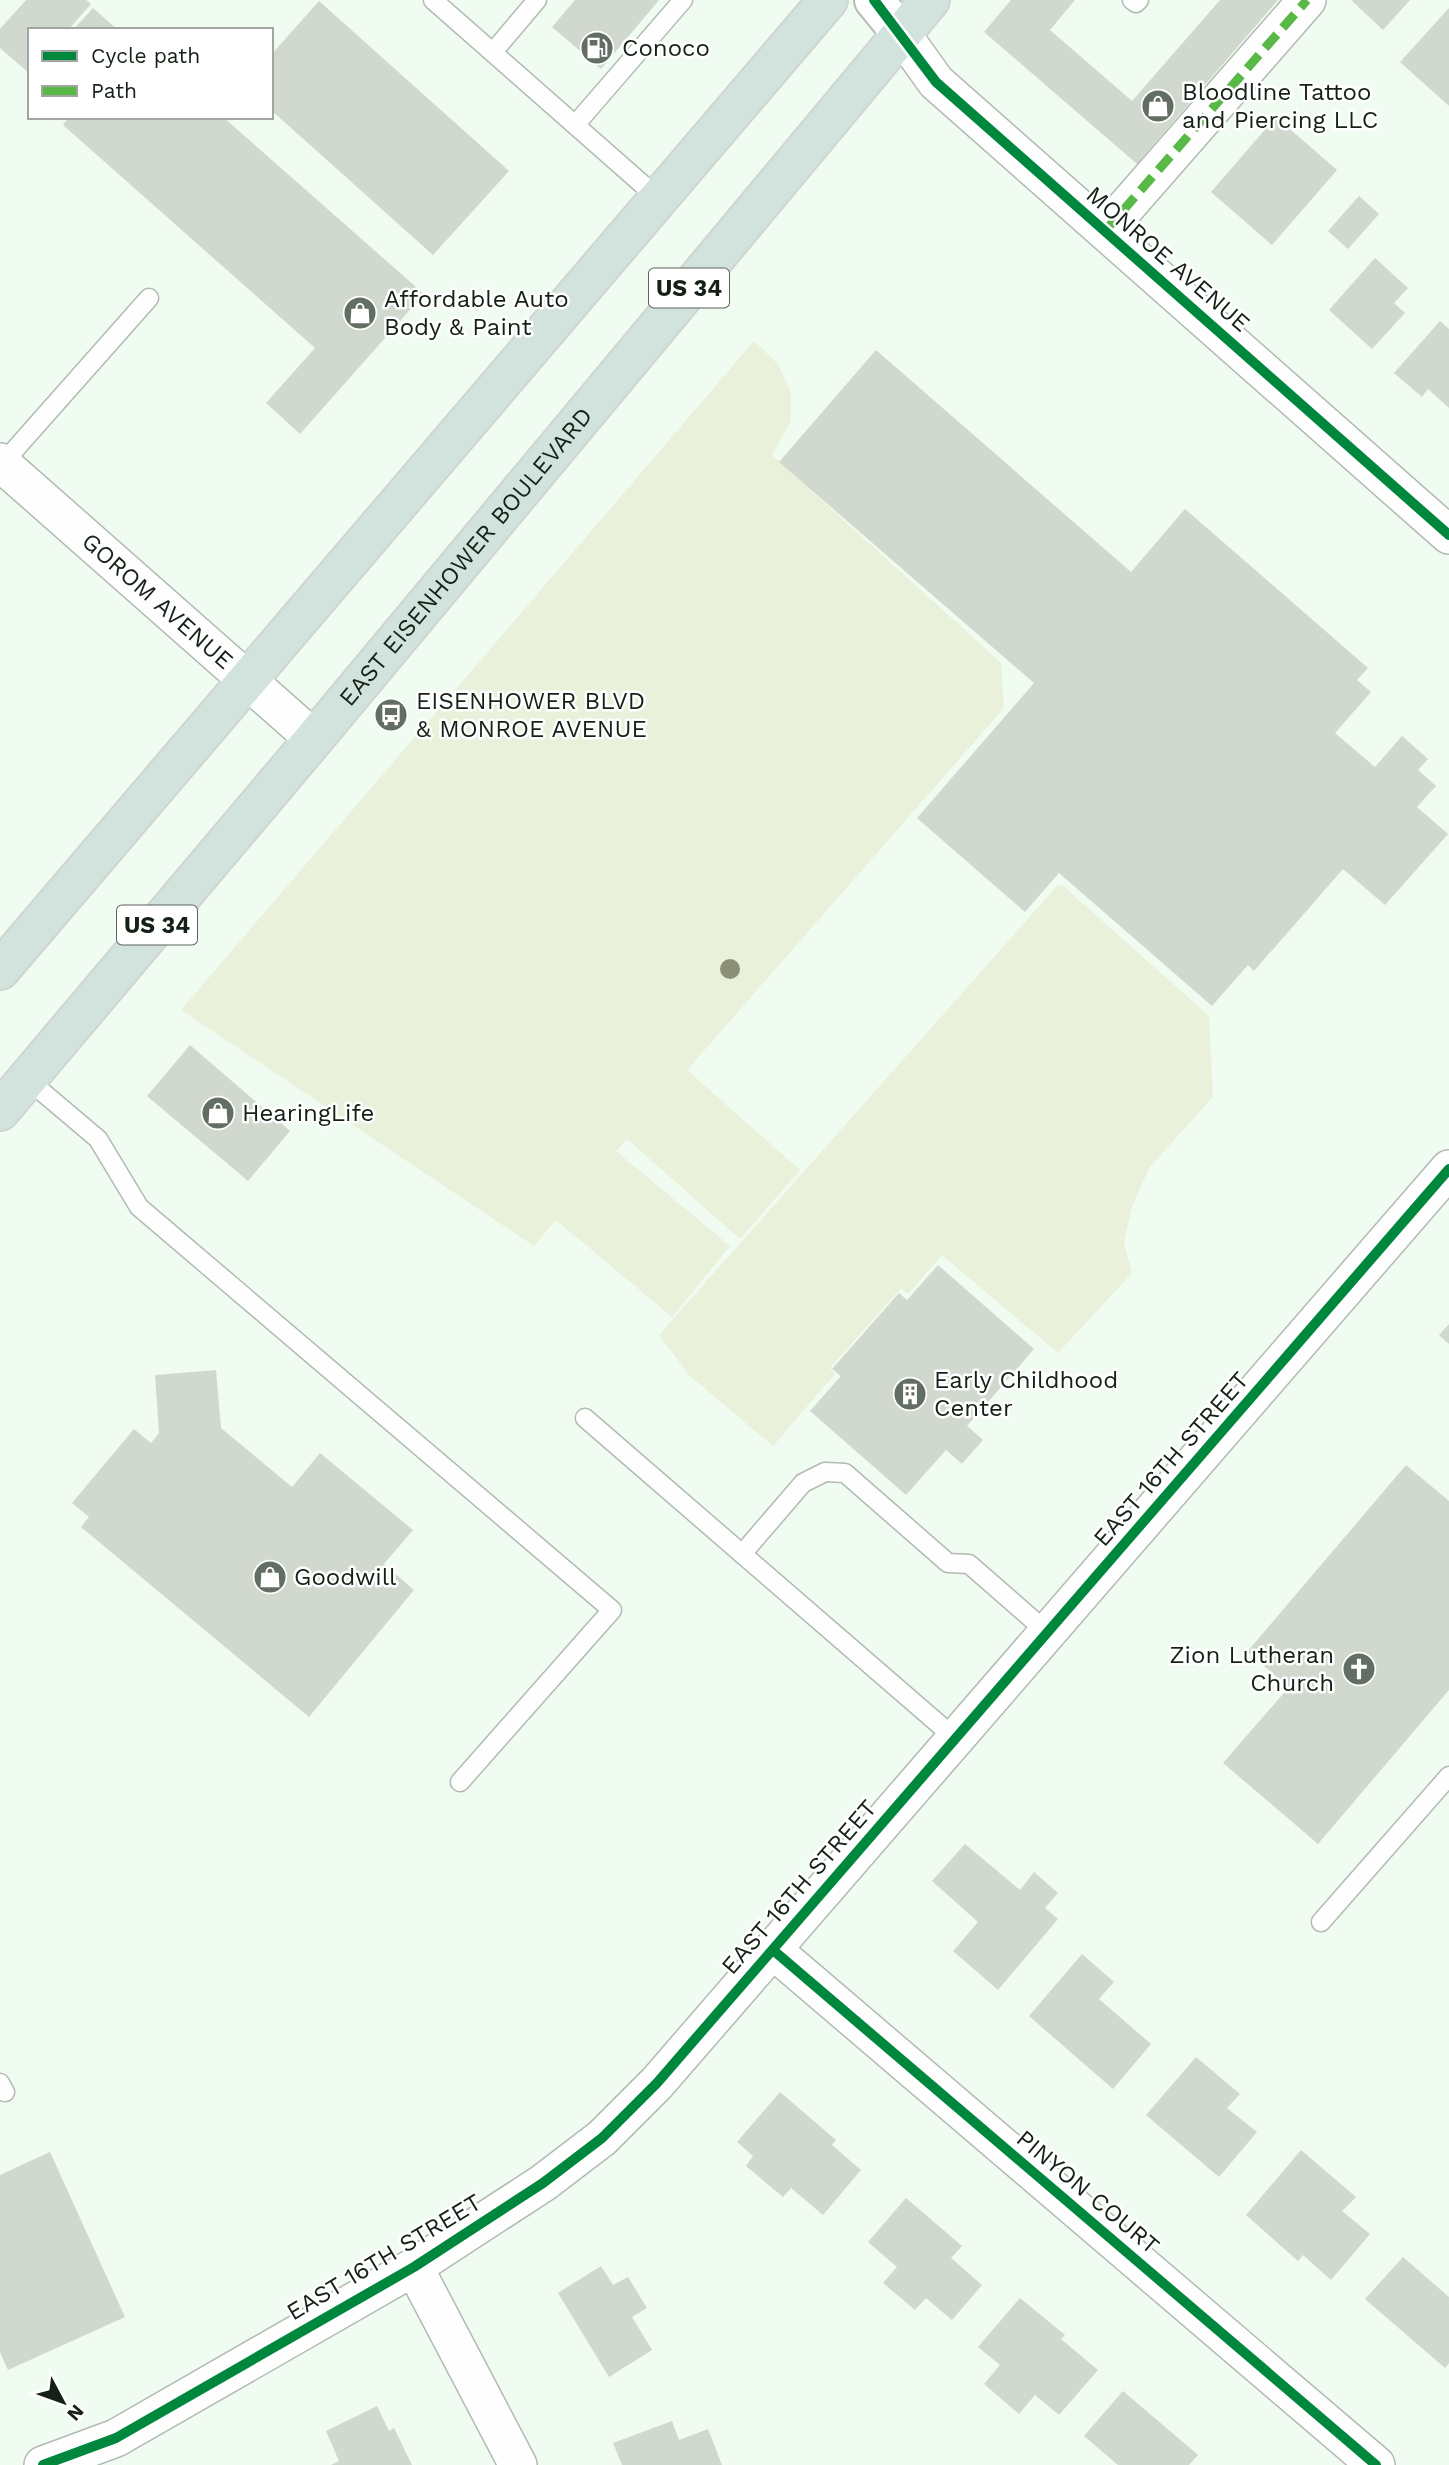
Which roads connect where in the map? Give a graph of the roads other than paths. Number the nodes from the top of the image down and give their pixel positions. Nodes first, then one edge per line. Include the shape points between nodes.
1 (433, 0) edge
2 (537, 0) edge
3 (683, 0) edge
4 (828, 0) edge
5 (874, 0) edge
6 (930, 0) edge
7 (1132, 0) edge
8 (1139, 0) edge
9 (1307, 0) edge
10 (901, 33) junction
11 (493, 52) junction
12 (575, 125) junction
13 (658, 198) junction
14 (1105, 231) junction
15 (149, 298) dead end
16 (1, 463) edge
17 (1449, 535) edge
18 (246, 680) junction
19 (314, 739) junction
20 (2, 965) edge
21 (27, 1079) junction
22 (0, 1111) edge
23 (1449, 1169) edge
24 (585, 1418) dead end
25 (742, 1554) junction
26 (1048, 1633) junction
27 (956, 1739) junction
28 (1449, 1776) edge
29 (460, 1782) dead end
30 (1321, 1922) dead end
31 (773, 1950) junction
32 (414, 2267) junction
33 (43, 2465) edge
34 (518, 2465) edge
35 (1377, 2465) edge

1 - 11 lane
2 - 11 lane
3 - 12 lane
4 - 13 highway
5 - 10 street, MONROE AVENUE
6 - 10 highway, EAST EISENHOWER BOULEVARD / US 34
7 - 8 lane via 1136,4
9 - 14 street
10 - 14 street, MONROE AVENUE via 936,82
10 - 19 highway, EAST EISENHOWER BOULEVARD / US 34
11 - 12 lane
12 - 13 lane
13 - 18 highway
14 - 17 street, MONROE AVENUE
15 - 16 lane
16 - 18 street, GOROM AVENUE
18 - 19 street, GOROM AVENUE
18 - 20 highway
19 - 21 highway, EAST EISENHOWER BOULEVARD / US 34
21 - 22 highway, EAST EISENHOWER BOULEVARD / US 34
21 - 29 lane via 97,1139 139,1207 612,1610
23 - 26 street, EAST 16TH STREET
24 - 25 lane
25 - 26 lane via 803,1483 825,1472 845,1473 948,1563 969,1564
25 - 27 lane
26 - 27 street, EAST 16TH STREET
27 - 31 street, EAST 16TH STREET
28 - 30 lane
31 - 32 street, EAST 16TH STREET via 657,2083 602,2137 543,2183
31 - 35 street, PINYON COURT
32 - 33 street, EAST 16TH STREET via 116,2438
32 - 34 street

